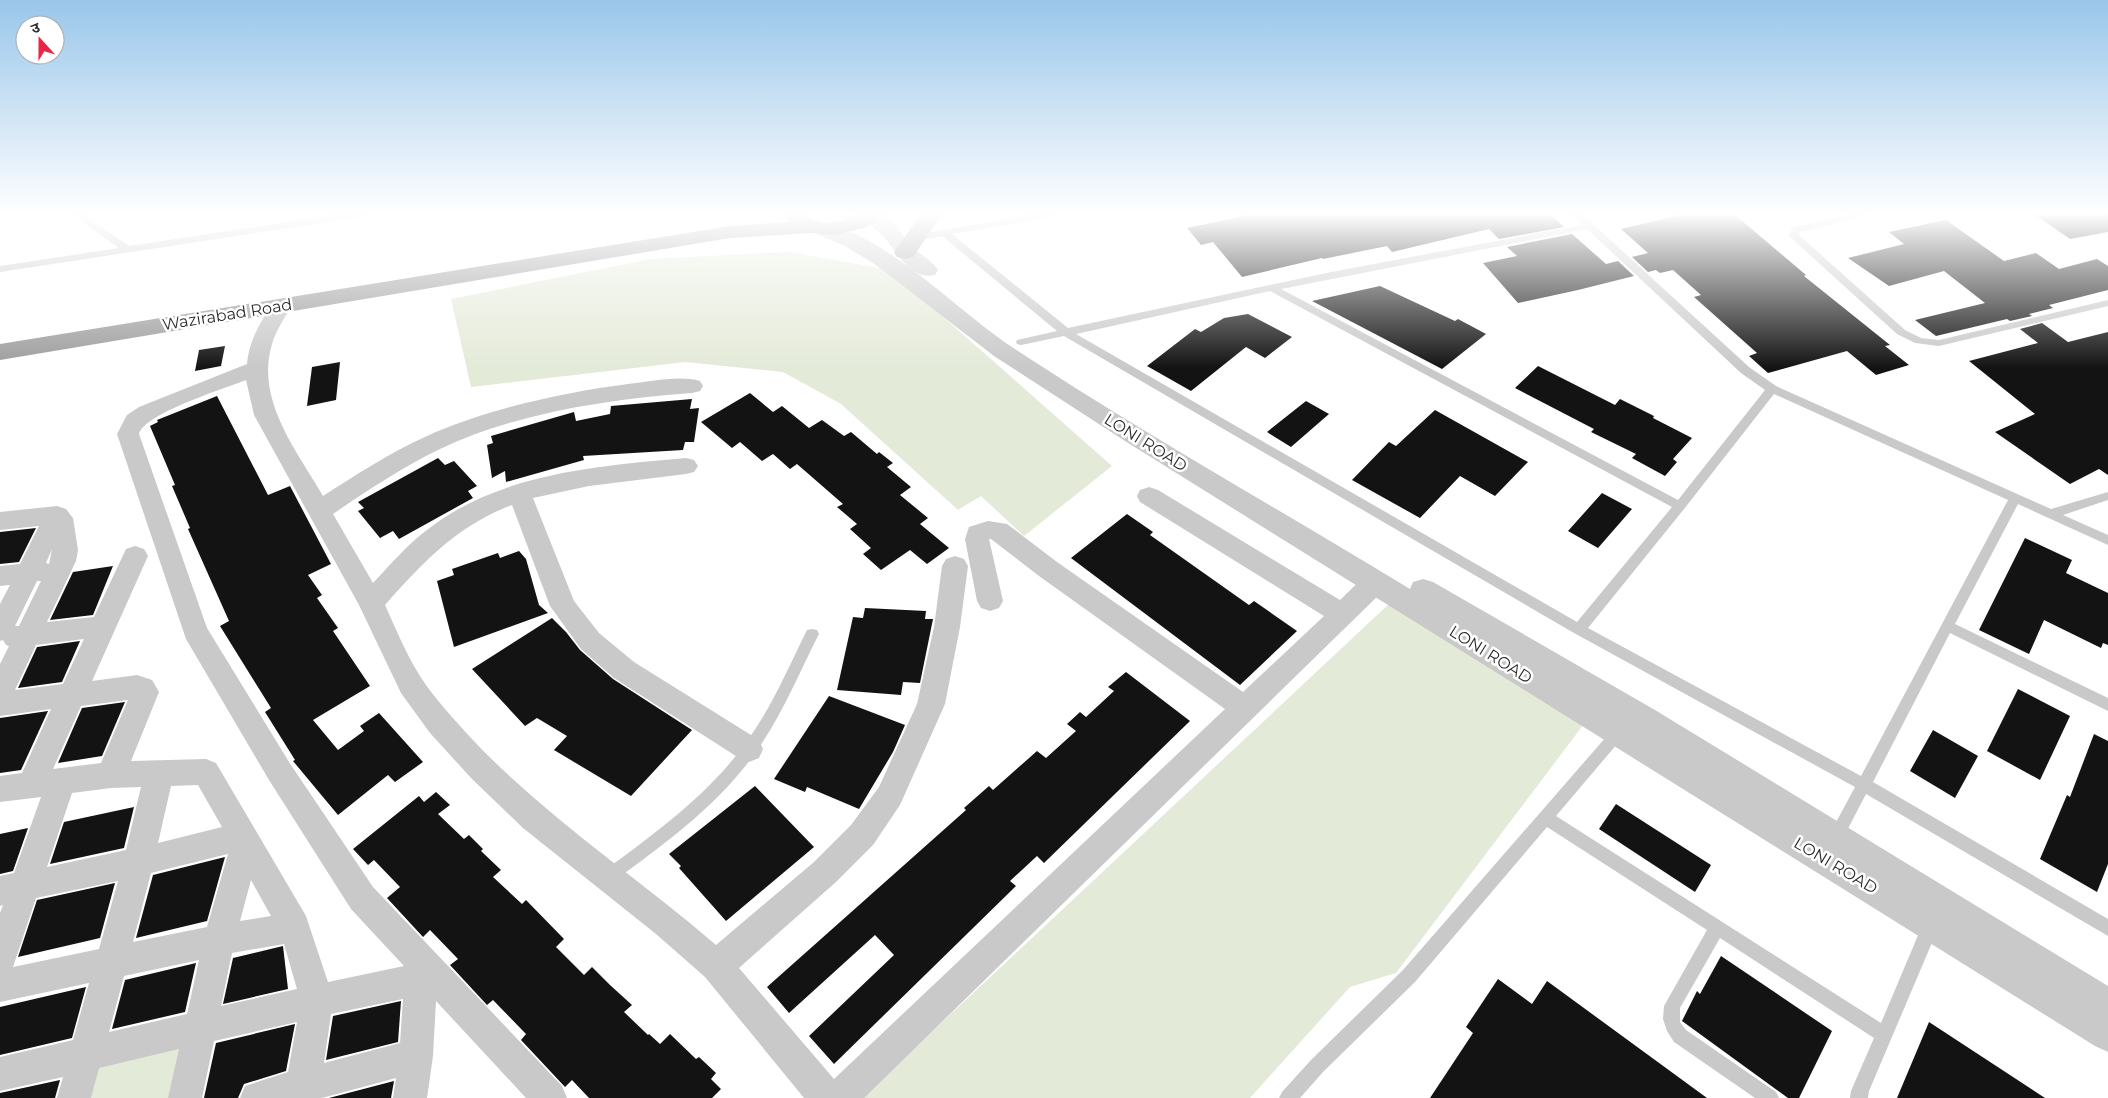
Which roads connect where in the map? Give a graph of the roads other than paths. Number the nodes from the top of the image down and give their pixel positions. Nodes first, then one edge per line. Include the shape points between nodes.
1 (30, 265) edge
2 (433, 265) edge
3 (528, 265) edge
4 (918, 265) edge
5 (922, 265) edge
6 (984, 265) edge
7 (1388, 265) edge
8 (1632, 265) edge
9 (1827, 265) edge
10 (0, 270) edge
11 (1271, 288) junction
12 (2108, 303) edge
13 (281, 306) junction
14 (1067, 333) junction
15 (0, 336) edge
16 (1021, 342) junction
17 (0, 352) edge
18 (257, 368) junction
19 (692, 386) dead end
20 (1772, 388) junction
21 (1125, 419) junction
22 (686, 466) dead end
23 (519, 493) junction
24 (1149, 496) dead end
25 (2108, 496) edge
26 (2015, 498) junction
27 (1680, 506) junction
28 (318, 512) junction
29 (2050, 514) junction
30 (56, 515) junction
31 (0, 522) edge
32 (2108, 540) edge
33 (136, 556) dead end
34 (954, 566) dead end
35 (58, 569) junction
36 (28, 573) junction
37 (0, 576) edge
38 (1376, 582) junction
39 (990, 601) dead end
40 (371, 603) junction
41 (1342, 614) junction
42 (104, 626) junction
43 (1948, 626) junction
44 (1579, 629) junction
45 (0, 630) edge
46 (812, 634) dead end
47 (27, 635) junction
48 (0, 638) edge
49 (0, 692) edge
50 (73, 695) junction
51 (0, 704) edge
52 (2108, 705) edge
53 (1245, 708) junction
54 (1618, 733) junction
55 (749, 749) junction
56 (159, 773) junction
57 (111, 775) junction
58 (61, 781) junction
59 (31, 785) junction
60 (1864, 785) junction
61 (0, 788) edge
62 (1545, 818) junction
63 (245, 839) junction
64 (1829, 847) junction
65 (139, 862) junction
66 (609, 876) junction
67 (12, 888) edge
68 (1936, 926) junction
69 (295, 927) junction
70 (1717, 928) junction
71 (2108, 928) edge
72 (220, 940) junction
73 (0, 959) edge
74 (111, 963) junction
75 (716, 966) junction
76 (0, 986) edge
77 (317, 1000) junction
78 (2108, 1008) edge
79 (200, 1029) junction
80 (2108, 1033) edge
81 (1885, 1035) junction
82 (86, 1054) junction
83 (416, 1056) junction
84 (0, 1074) edge
85 (302, 1092) edge
86 (74, 1098) edge
87 (186, 1098) edge
88 (257, 1098) edge
89 (410, 1098) edge
90 (550, 1098) edge
91 (827, 1098) edge
92 (839, 1098) edge
93 (1288, 1098) edge
94 (1770, 1098) edge
95 (1859, 1098) edge

1 - 10 lane
2 - 15 highway, Wazirabad Road
3 - 13 highway, Wazirabad Road
4 - 21 street, LONI ROAD via 1002,351
5 - 16 street, LONI ROAD
6 - 14 lane
7 - 11 lane
8 - 20 lane via 1745,370
9 - 12 lane via 1901,332 1924,343 1939,343
11 - 14 lane
11 - 27 lane
13 - 17 highway, Wazirabad Road
13 - 18 street via 261,343
14 - 16 lane
14 - 44 lane
16 - 21 street, LONI ROAD
18 - 28 street via 258,395 265,415
18 - 90 street via 156,407 130,424 128,434 195,630 279,771 362,898
19 - 28 street via 575,399 462,431 379,470
20 - 26 lane
20 - 27 lane
21 - 38 street, LONI ROAD
21 - 64 street, LONI ROAD via 1387,568 1644,720
22 - 23 street via 588,476
23 - 40 street via 455,522 413,555
23 - 55 street via 563,606 590,641 624,670
24 - 41 street
25 - 29 lane
26 - 29 lane
26 - 43 lane
27 - 44 lane
28 - 40 street
29 - 32 lane
30 - 31 street
30 - 35 street via 62,518 65,550
30 - 36 street
33 - 42 street
34 - 75 street via 947,627 931,704 890,796 862,835 831,866
35 - 36 street
35 - 47 street
36 - 37 street
36 - 45 street
38 - 41 street
38 - 54 street, LONI ROAD
39 - 53 street via 977,539 978,534 991,529
40 - 66 street via 396,660 440,724 482,770 534,818
41 - 53 street
42 - 47 street
42 - 50 street
43 - 52 lane
43 - 60 lane
44 - 60 lane
46 - 55 lane via 767,723
47 - 48 street
47 - 49 street
50 - 51 street
50 - 57 street via 137,687 146,692
50 - 59 street
53 - 92 street
54 - 62 lane
54 - 64 street, LONI ROAD
55 - 66 lane via 684,818
56 - 57 street
56 - 63 street via 206,772
56 - 65 street
57 - 58 street
58 - 59 street
58 - 67 street
59 - 61 street
60 - 64 lane
60 - 71 lane
62 - 70 lane
62 - 93 lane via 1408,976
63 - 65 street
63 - 69 street
63 - 72 street
64 - 68 street, LONI ROAD
64 - 78 street, LONI ROAD
65 - 67 street
65 - 74 street
66 - 75 street
67 - 73 street
68 - 80 street, LONI ROAD
68 - 81 lane via 1925,939
69 - 72 street
69 - 77 street
70 - 81 lane
70 - 94 lane via 1672,1006 1672,1025 1680,1036
72 - 74 street
72 - 79 street
74 - 76 street
74 - 82 street
75 - 91 street
77 - 79 street
77 - 83 street via 407,982 419,986
77 - 85 street
79 - 82 street
79 - 87 street
81 - 95 lane
82 - 84 street
82 - 86 street
83 - 85 street
83 - 89 street
85 - 88 street

